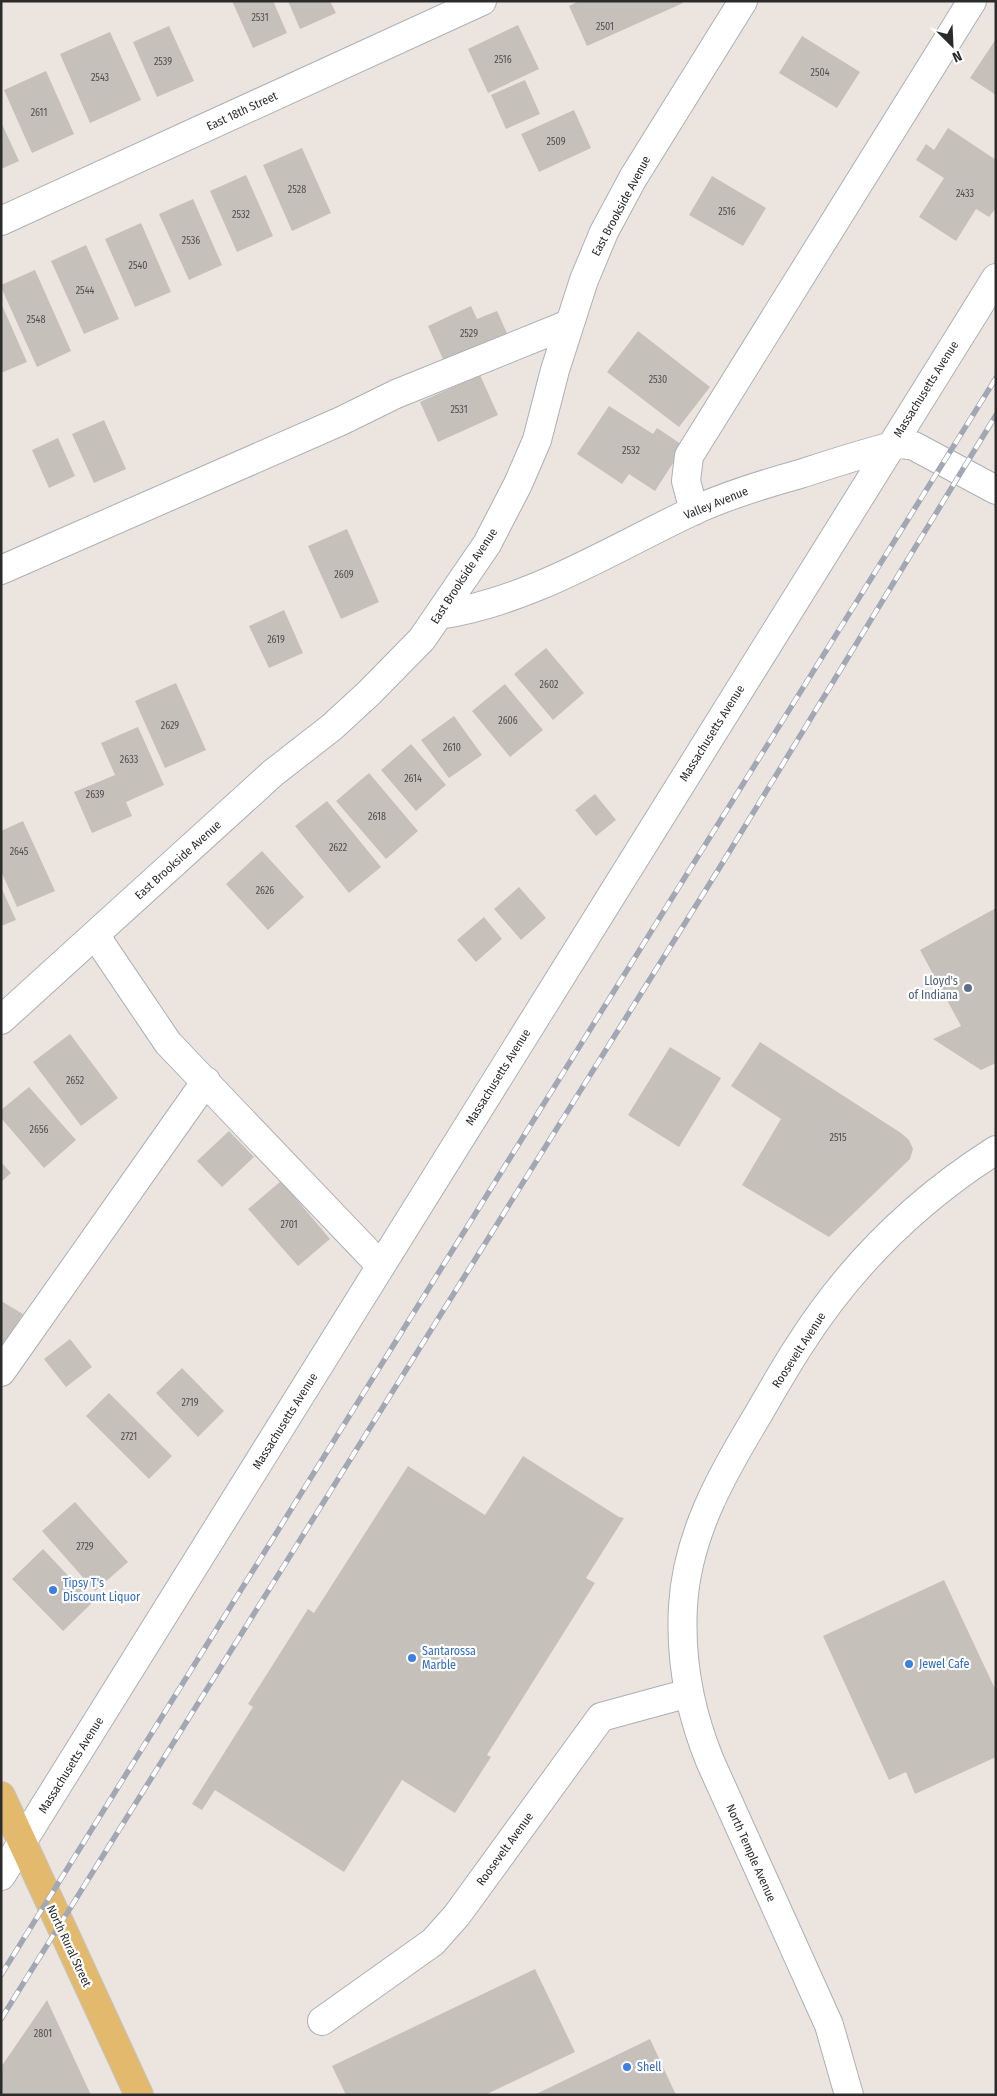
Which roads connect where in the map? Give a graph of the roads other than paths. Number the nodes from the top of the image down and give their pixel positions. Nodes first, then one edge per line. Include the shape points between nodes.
1 (482, 1) edge
2 (743, 1) edge
3 (972, 1) edge
4 (1, 221) edge
5 (996, 278) edge
6 (569, 324) junction
7 (890, 447) junction
8 (996, 490) edge
9 (694, 511) junction
10 (1, 570) edge
11 (439, 615) junction
12 (95, 935) junction
13 (1, 1020) edge
14 (206, 1081) junction
15 (996, 1150) edge
16 (381, 1266) junction
17 (1, 1372) edge
18 (683, 1605) joint
19 (689, 1693) junction
20 (1, 1796) edge
21 (22, 1843) junction
22 (1, 1876) edge
23 (322, 2021) dead end
24 (138, 2095) edge
25 (849, 2095) edge

1 - 4 street, East 18th Street
2 - 6 street, East Brookside Avenue via 633,178 594,254
3 - 9 street via 689,456 686,481
5 - 7 street, Massachusetts Avenue
6 - 10 street via 396,394
6 - 11 street, East Brookside Avenue via 537,440 518,484 487,544
7 - 8 street, Valley Avenue via 914,446
7 - 9 street, Valley Avenue via 773,482
7 - 16 street, Massachusetts Avenue
9 - 11 street, Valley Avenue via 568,574 468,611
11 - 12 street, East Brookside Avenue via 422,639 369,693 273,773
12 - 13 street, East Brookside Avenue
12 - 14 street via 168,1043
14 - 16 street
14 - 17 street
15 - 18 street, Roosevelt Avenue via 930,1196 870,1253 799,1346 732,1458 701,1520
16 - 21 street, Massachusetts Avenue
18 - 19 street, North Temple Avenue via 683,1649
19 - 23 street, Roosevelt Avenue via 601,1717 457,1915 433,1942
19 - 25 street, North Temple Avenue via 710,1761 829,2025
20 - 21 main road, North Rural Street
21 - 22 street, Massachusetts Avenue
21 - 24 main road, North Rural Street

